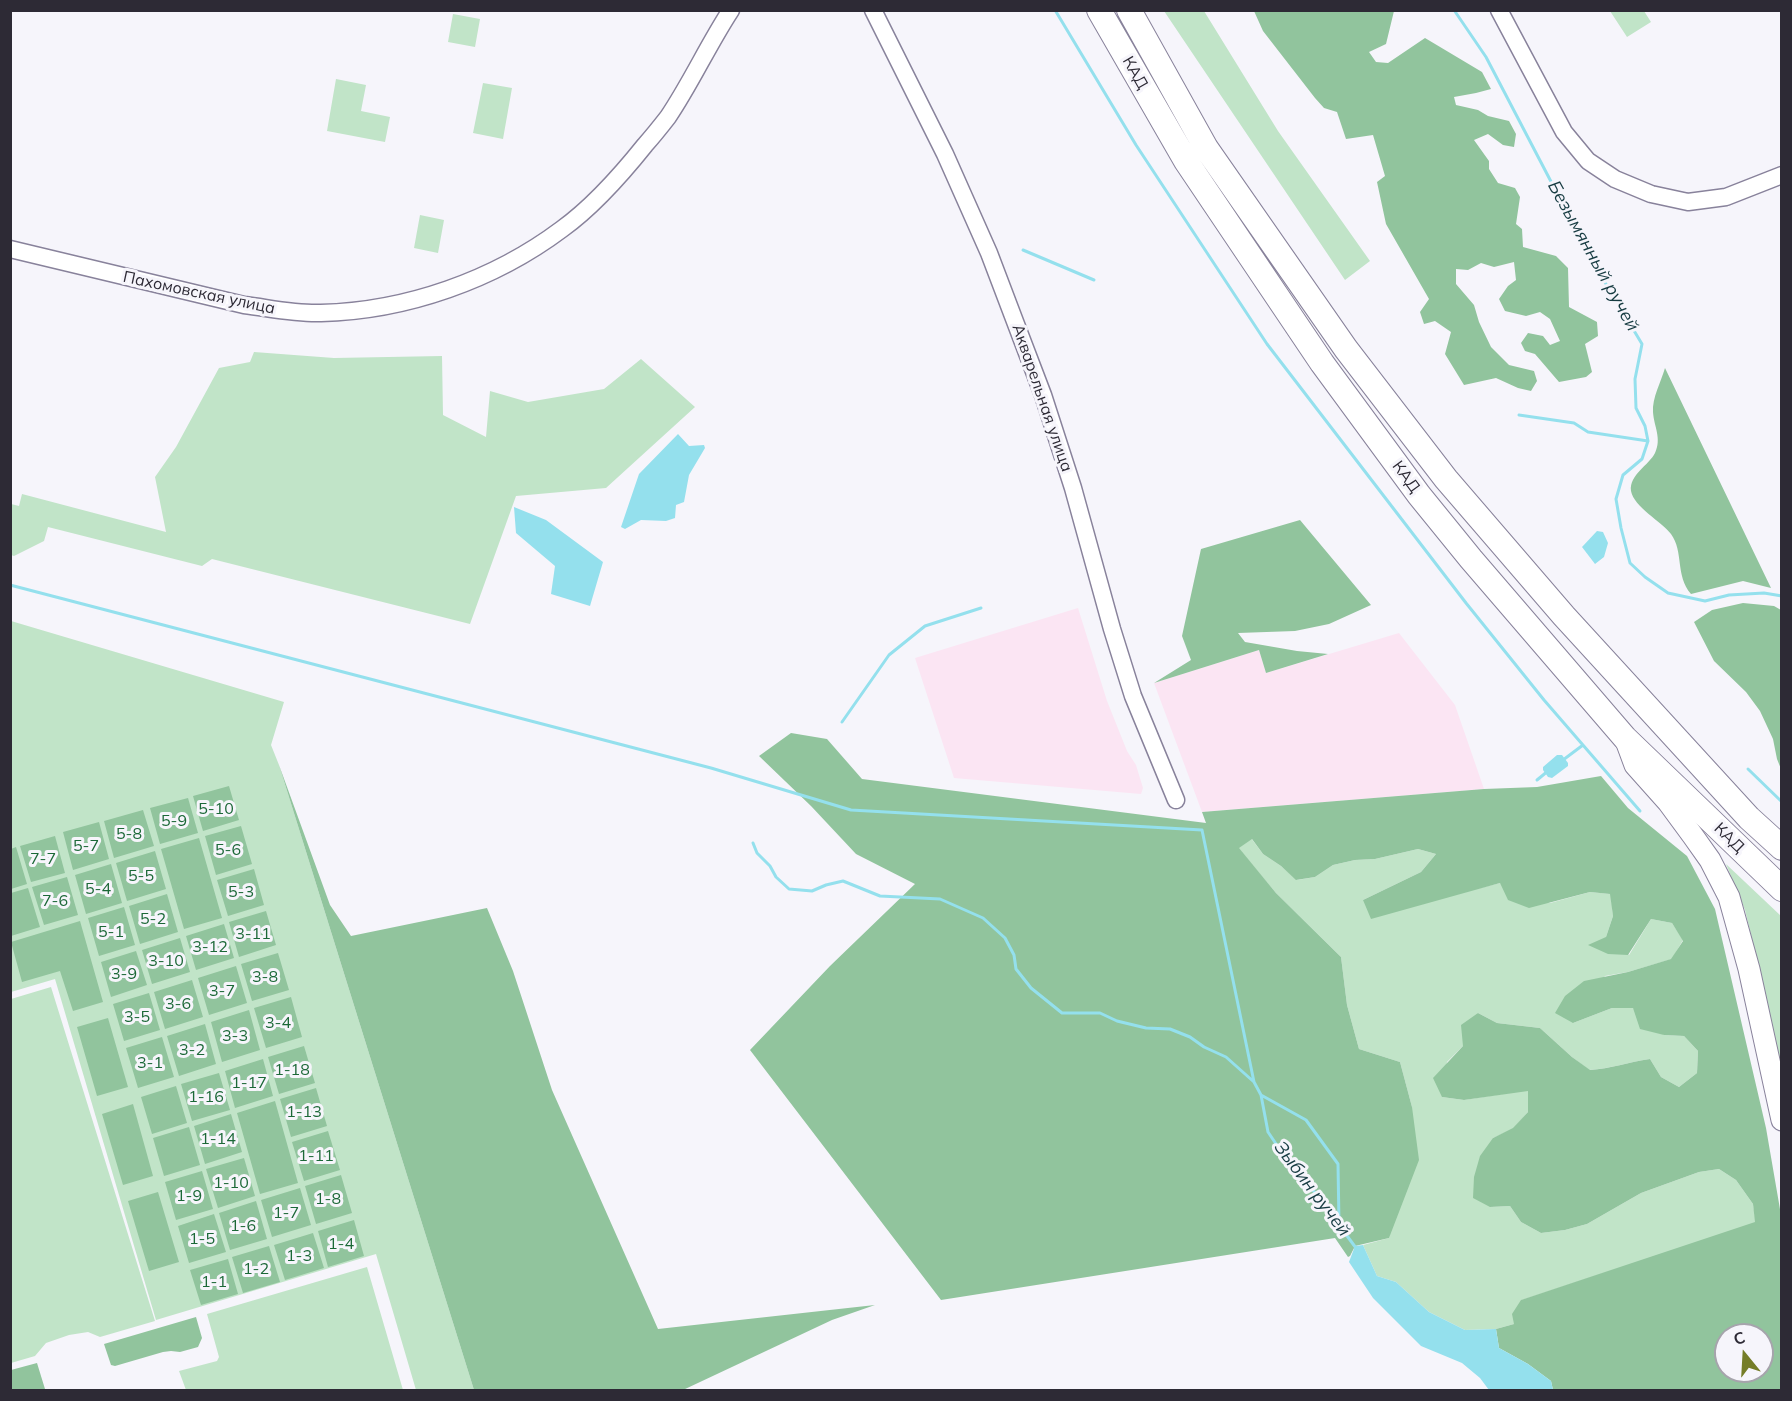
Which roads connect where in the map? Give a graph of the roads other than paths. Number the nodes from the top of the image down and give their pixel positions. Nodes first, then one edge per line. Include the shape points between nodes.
1 (730, 10) edge
2 (873, 10) edge
3 (1099, 10) edge
4 (1130, 10) edge
5 (1499, 10) edge
6 (1782, 175) edge
7 (10, 249) edge
8 (1625, 738) junction
9 (1176, 800) dead end
10 (1782, 848) edge
11 (1782, 889) edge
12 (1782, 1120) edge

1 - 7 street, Пахомовская улица via 668,117 600,196 545,241 491,272 454,287 402,303 320,313 283,310 244,305
2 - 9 street, Акварельная улица via 945,154 1004,292 1071,479 1133,696
3 - 8 highway, КАД via 1186,161 1322,363 1419,495
4 - 10 highway, КАД via 1206,148 1346,349 1446,479 1580,634 1749,818
5 - 6 street via 1564,132 1588,161 1615,179 1651,194 1688,202 1726,197
8 - 11 highway, КАД
8 - 12 main road via 1635,765 1693,836 1729,897

